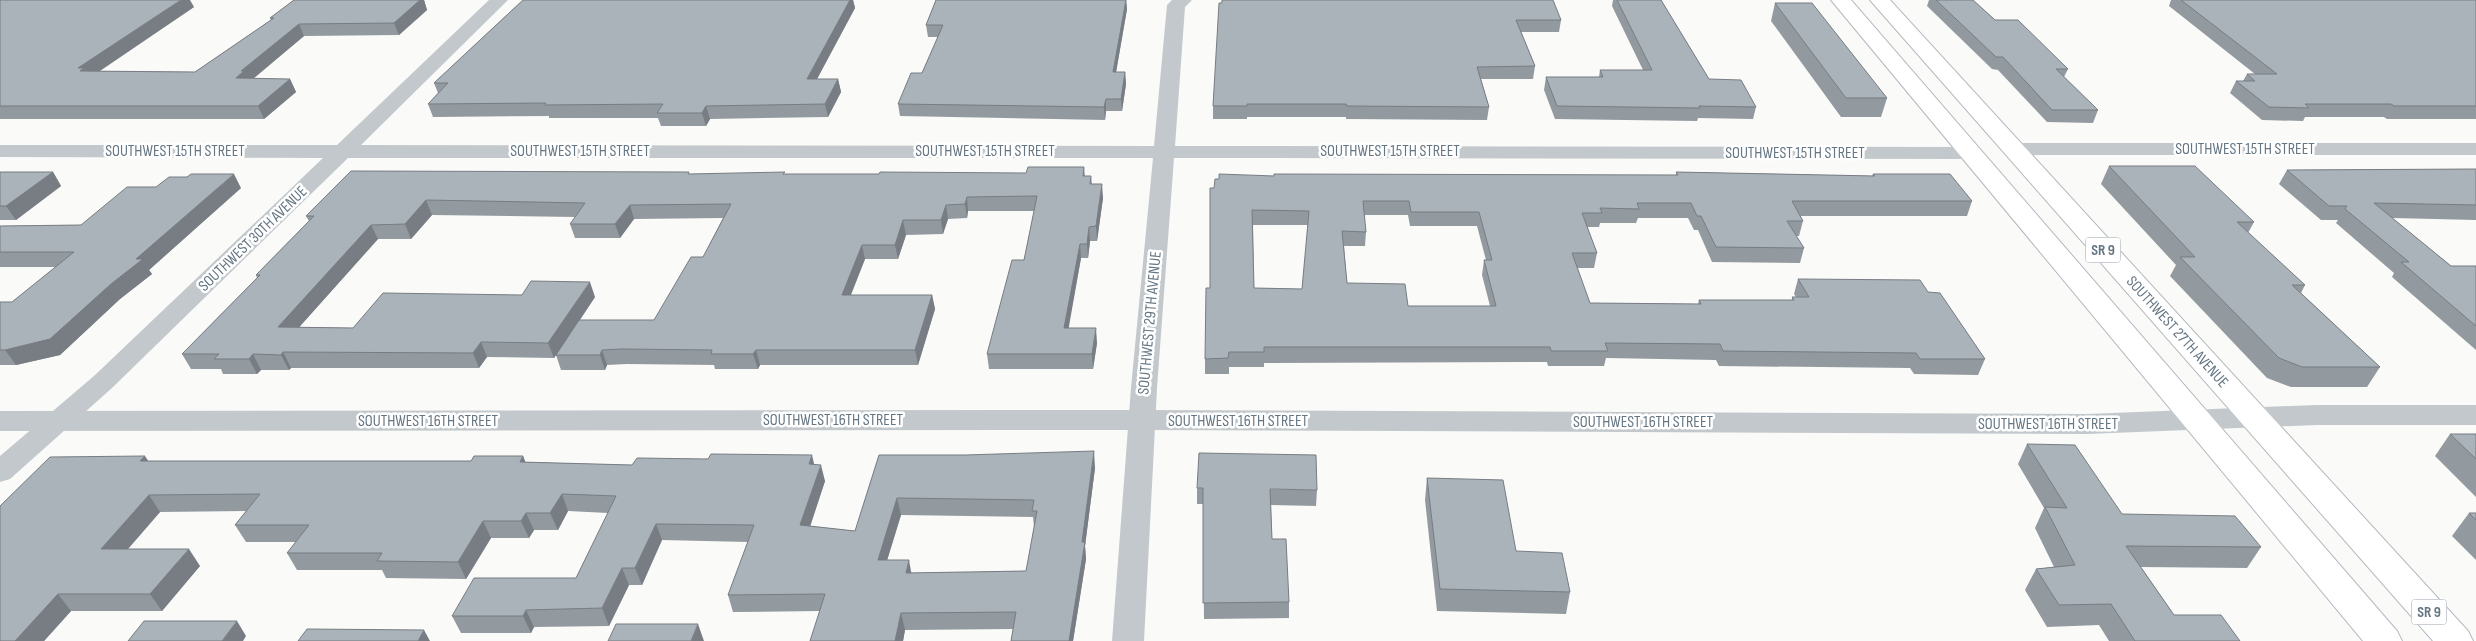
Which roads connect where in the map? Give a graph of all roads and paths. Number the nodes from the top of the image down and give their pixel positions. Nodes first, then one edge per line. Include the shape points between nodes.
1 (499, 0) edge
2 (1842, 0) edge
3 (1880, 1) edge
4 (1177, 2) edge
5 (2013, 149) junction
6 (2476, 149) edge
7 (0, 151) edge
8 (345, 151) junction
9 (1164, 151) junction
10 (1971, 153) junction
11 (2476, 415) edge
12 (2255, 418) junction
13 (1142, 420) junction
14 (2198, 420) junction
15 (0, 421) edge
16 (59, 421) junction
17 (0, 472) edge
18 (1128, 641) edge
19 (2384, 641) edge
20 (2455, 641) edge

1 - 8 street, SOUTHWEST 30TH AVENUE
2 - 10 highway, SR 9
3 - 5 highway, SOUTHWEST 27TH AVENUE / SR 9
4 - 9 street, SOUTHWEST 29TH AVENUE
5 - 6 street, SOUTHWEST 15TH STREET
5 - 12 highway, SOUTHWEST 27TH AVENUE / SR 9
7 - 8 street, SOUTHWEST 15TH STREET
8 - 9 street, SOUTHWEST 15TH STREET
8 - 16 street, SOUTHWEST 30TH AVENUE
9 - 10 street, SOUTHWEST 15TH STREET
9 - 13 street, SOUTHWEST 29TH AVENUE
10 - 14 highway, SR 9
11 - 12 street, SOUTHWEST 16TH STREET
12 - 14 street, SOUTHWEST 16TH STREET
12 - 20 highway, SOUTHWEST 27TH AVENUE / SR 9
13 - 14 street, SOUTHWEST 16TH STREET via 2087,424
13 - 16 street, SOUTHWEST 16TH STREET
13 - 18 street, SOUTHWEST 29TH AVENUE
14 - 19 highway, SR 9
15 - 16 street, SOUTHWEST 16TH STREET
16 - 17 street, SOUTHWEST 30TH AVENUE

